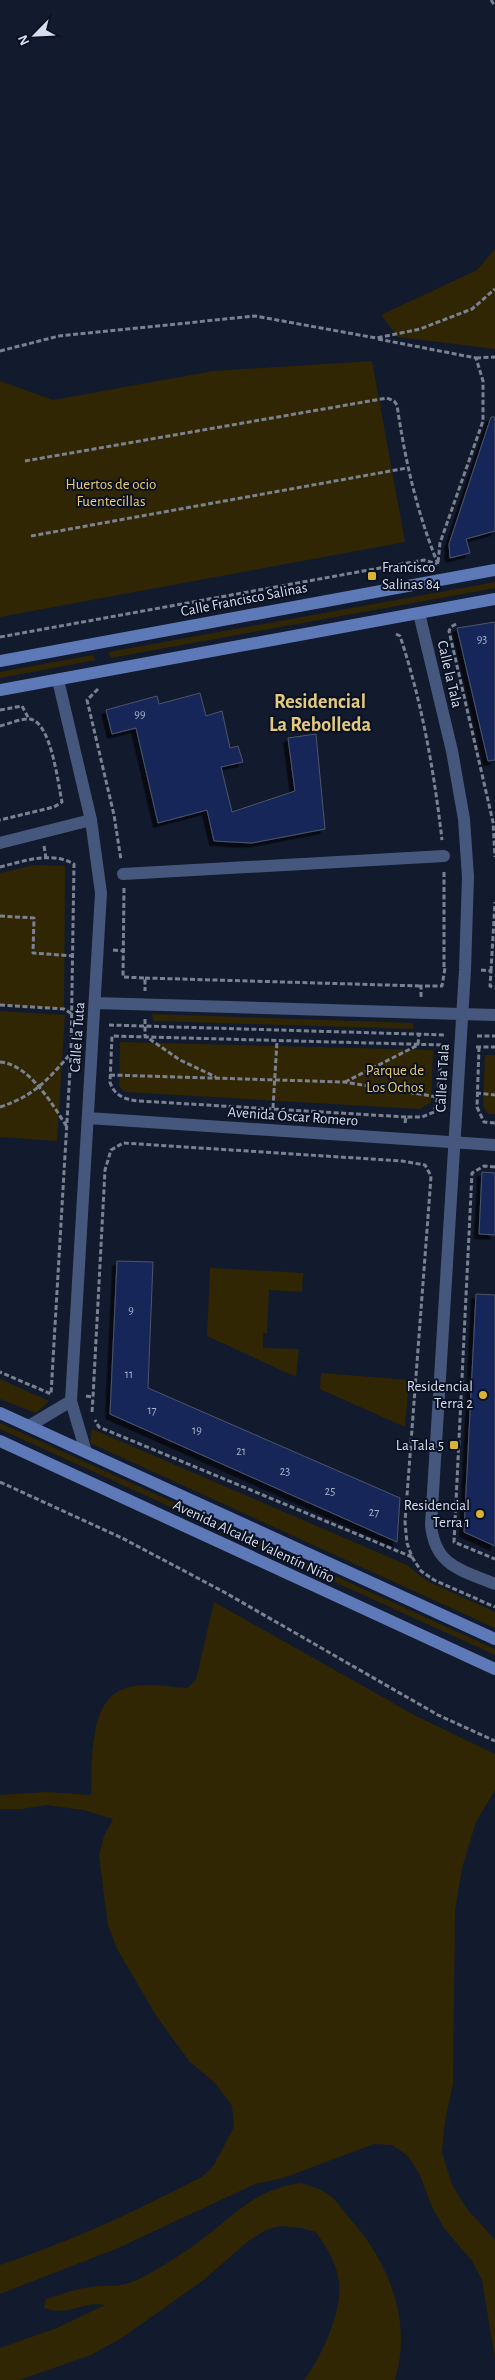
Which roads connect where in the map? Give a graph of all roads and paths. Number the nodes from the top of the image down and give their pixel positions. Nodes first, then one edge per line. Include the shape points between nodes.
1 (491, 0) edge
2 (495, 6) edge
3 (495, 289) edge
4 (376, 338) junction
5 (0, 350) edge
6 (495, 357) edge
7 (476, 358) junction
8 (25, 461) dead end
9 (407, 468) junction
10 (31, 536) dead end
11 (438, 565) junction
12 (443, 566) dead end
13 (495, 570) edge
14 (436, 581) junction
15 (495, 599) edge
16 (419, 613) junction
17 (449, 631) dead end
18 (400, 636) dead end
19 (0, 637) edge
20 (0, 661) edge
21 (58, 680) junction
22 (0, 690) edge
23 (87, 700) dead end
24 (0, 710) edge
25 (29, 719) junction
26 (0, 726) edge
27 (0, 820) edge
28 (91, 820) junction
29 (0, 843) edge
30 (444, 856) junction
31 (495, 857) edge
32 (0, 867) edge
33 (123, 874) junction
34 (495, 902) edge
35 (0, 916) edge
36 (125, 951) dead end
37 (74, 956) junction
38 (444, 968) dead end
39 (465, 970) junction
40 (491, 970) junction
41 (145, 978) dead end
42 (421, 986) dead end
43 (495, 988) edge
44 (95, 1002) junction
45 (0, 1005) edge
46 (72, 1014) junction
47 (462, 1014) junction
48 (495, 1015) edge
49 (94, 1024) junction
50 (460, 1036) junction
51 (495, 1036) edge
52 (277, 1041) junction
53 (418, 1044) dead end
54 (442, 1045) dead end
55 (495, 1047) edge
56 (71, 1053) junction
57 (0, 1062) edge
58 (110, 1075) junction
59 (275, 1079) junction
60 (40, 1088) junction
61 (476, 1093) junction
62 (495, 1095) edge
63 (438, 1097) junction
64 (0, 1107) edge
65 (273, 1108) junction
66 (406, 1116) junction
67 (88, 1118) junction
68 (495, 1123) edge
69 (67, 1128) junction
70 (404, 1139) junction
71 (454, 1142) junction
72 (495, 1145) edge
73 (402, 1161) junction
74 (495, 1167) edge
75 (0, 1372) edge
76 (52, 1387) junction
77 (72, 1396) junction
78 (92, 1397) junction
79 (0, 1413) edge
80 (29, 1426) junction
81 (0, 1441) edge
82 (86, 1452) junction
83 (0, 1482) edge
84 (412, 1557) junction
85 (495, 1559) edge
86 (495, 1584) edge
87 (495, 1607) edge
88 (495, 1639) edge
89 (495, 1670) edge
90 (495, 1740) edge

1 - 2 path
3 - 4 path via 472,309 420,329
4 - 5 path via 255,316 59,336
4 - 7 path
6 - 7 path
7 - 11 path via 483,381 483,421 440,543
8 - 9 path via 387,398 397,405
9 - 10 path
9 - 11 path
11 - 12 path
11 - 14 path
11 - 19 path via 424,560
13 - 14 main road, Calle Francisco Salinas
14 - 20 main road, Calle Francisco Salinas
15 - 16 main road
16 - 21 main road
16 - 39 street, Calle la Tala via 452,751 464,819 468,877
17 - 31 path via 493,822
18 - 30 path via 426,737
21 - 22 main road
21 - 28 street, Calle la Tuta
23 - 33 path via 114,815
24 - 25 path via 22,706
25 - 26 path
25 - 27 path via 39,723 46,732 62,802 54,807
28 - 29 street
28 - 44 street, Calle la Tuta via 101,893
30 - 33 street
30 - 38 path
32 - 37 path via 56,857 74,864
33 - 36 path
34 - 40 path
35 - 37 path via 34,918 33,953
37 - 46 path
39 - 40 path
39 - 47 street, Calle la Tala
40 - 43 path via 490,986
41 - 42 path
44 - 47 street
44 - 49 street, Calle la Tuta
45 - 46 path via 64,1009
46 - 56 path
47 - 48 street
47 - 50 street, Calle la Tala
49 - 50 path
49 - 67 street, Calle la Tuta
50 - 51 path
50 - 71 street, Calle la Tala
52 - 53 path
52 - 58 path via 112,1036
52 - 59 path
54 - 63 path
55 - 61 path via 479,1047
56 - 60 path
56 - 69 path
57 - 60 path via 29,1077
58 - 59 path
58 - 65 path via 112,1088 120,1096 136,1101
59 - 63 path via 344,1082
59 - 65 path
60 - 64 path
60 - 69 path
61 - 62 path
61 - 68 path via 477,1107 484,1122
63 - 66 path via 434,1112 422,1117
65 - 66 path
66 - 70 path
67 - 70 street, Avenida Óscar Romero
67 - 77 street, Calle la Tuta
69 - 76 path
70 - 71 street, Avenida Óscar Romero
70 - 73 path
71 - 72 street, Avenida Óscar Romero
71 - 86 street, Calle la Tala via 431,1525 436,1549 452,1566
73 - 78 path via 124,1143 111,1150 105,1170
73 - 84 path via 425,1165 431,1176 405,1522
74 - 85 path via 484,1166 472,1173 454,1542
75 - 76 path via 51,1394
76 - 77 path
77 - 78 path
77 - 80 street
77 - 82 street, Calle la Tuta
78 - 84 path via 94,1419 100,1427
79 - 80 main road, Avenida Alcalde Valentín Niño
80 - 82 main road, Avenida Alcalde Valentín Niño
81 - 89 main road, Avenida Alcalde Valentín Niño
82 - 88 main road, Avenida Alcalde Valentín Niño
83 - 90 path via 122,1538 248,1605 438,1715
84 - 87 path via 434,1580

